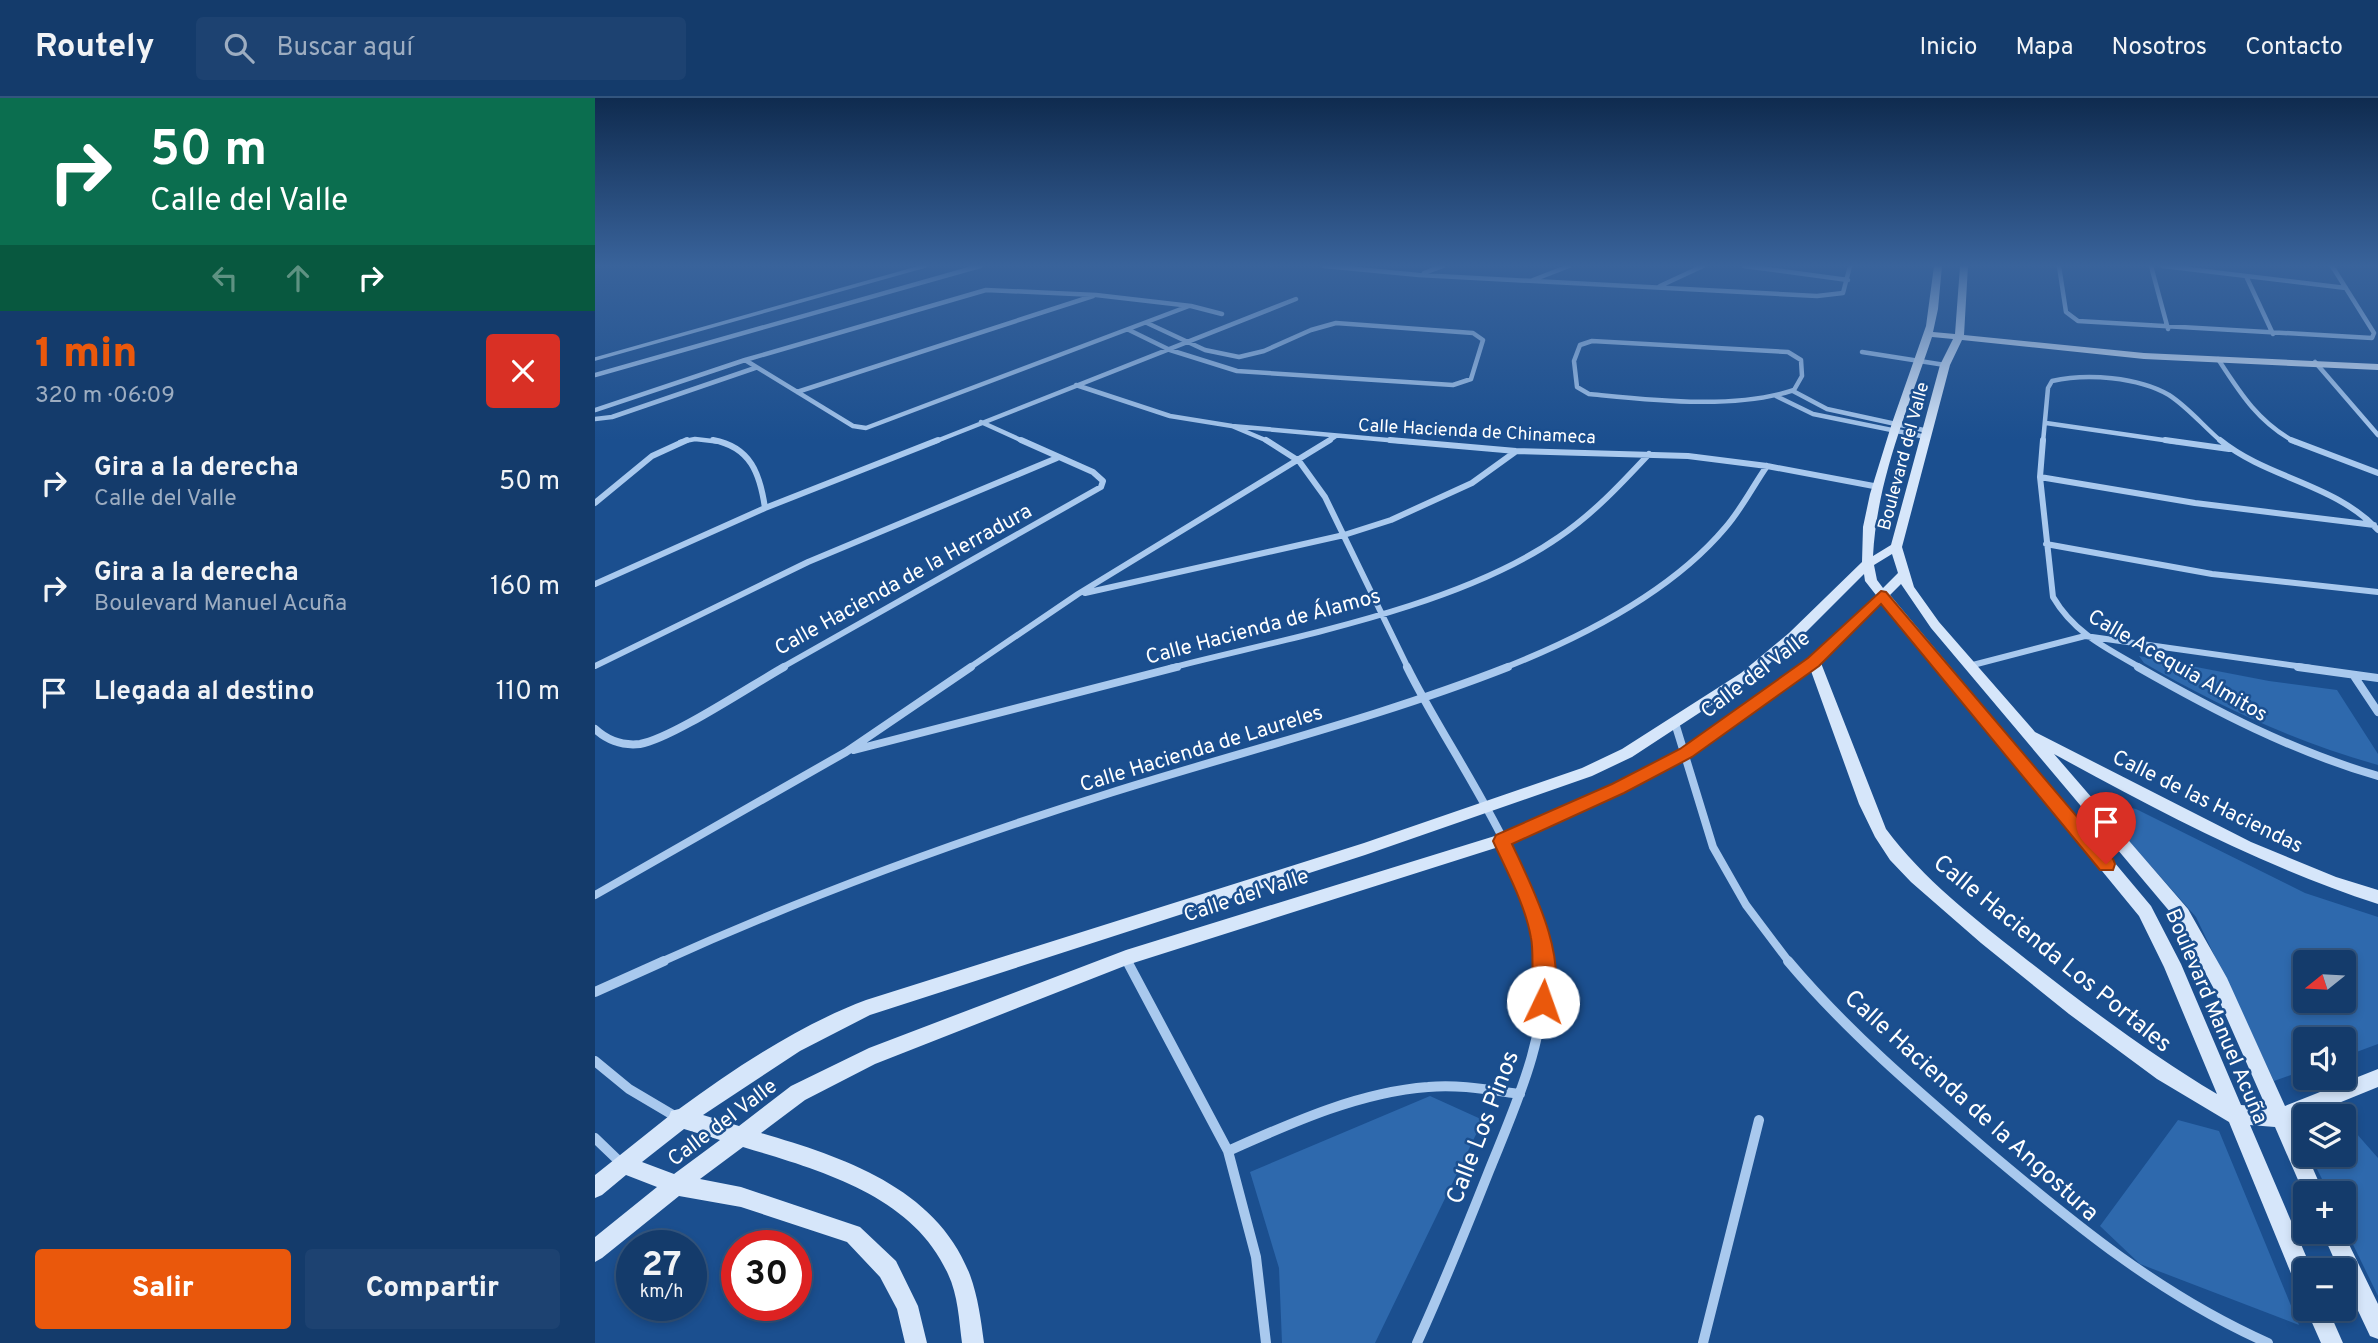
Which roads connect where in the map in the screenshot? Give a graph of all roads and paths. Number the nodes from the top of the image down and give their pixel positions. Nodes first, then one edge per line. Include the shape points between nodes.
1 (719, 324) edge
2 (775, 324) edge
3 (869, 324) edge
4 (1006, 324) edge
5 (1144, 324) edge
6 (1150, 324) edge
7 (1235, 324) edge
8 (1329, 324) edge
9 (1351, 324) edge
10 (1931, 324) edge
11 (1960, 324) edge
12 (2093, 324) edge
13 (2167, 324) edge
14 (2268, 324) edge
15 (2368, 324) edge
16 (2168, 329) junction
17 (1129, 330) junction
18 (1928, 334) junction
19 (2273, 334) junction
20 (1959, 337) junction
21 (1192, 342) junction
22 (1170, 350) junction
23 (1862, 352) dead end
24 (595, 359) edge
25 (2218, 359) junction
26 (745, 360) junction
27 (1918, 361) junction
28 (2314, 362) junction
29 (1945, 365) junction
30 (2378, 367) edge
31 (755, 368) junction
32 (595, 375) edge
33 (1076, 385) junction
34 (1793, 391) junction
35 (797, 392) junction
36 (1776, 396) junction
37 (595, 410) edge
38 (605, 418) junction
39 (595, 419) edge
40 (981, 422) junction
41 (2046, 423) junction
42 (1232, 426) junction
43 (1894, 427) junction
44 (595, 428) edge
45 (1927, 434) junction
46 (2378, 435) edge
47 (1336, 436) junction
48 (2232, 449) junction
49 (1515, 451) junction
50 (1649, 454) junction
51 (1057, 458) junction
52 (1299, 461) junction
53 (1767, 466) junction
54 (2378, 473) edge
55 (2040, 477) junction
56 (1879, 487) junction
57 (595, 503) edge
58 (765, 508) junction
59 (2376, 528) edge
60 (1344, 535) junction
61 (2046, 544) junction
62 (1896, 547) junction
63 (1866, 565) junction
64 (1903, 575) junction
65 (595, 584) edge
66 (2378, 592) edge
67 (1078, 594) junction
68 (1881, 595) junction
69 (1380, 614) junction
70 (2085, 636) junction
71 (1814, 662) junction
72 (595, 666) edge
73 (1968, 666) junction
74 (2354, 676) junction
75 (2378, 678) edge
76 (1423, 700) junction
77 (2378, 712) edge
78 (1675, 723) junction
79 (595, 729) edge
80 (2025, 732) junction
81 (846, 752) junction
82 (1686, 753) junction
83 (2378, 776) edge
84 (1485, 809) junction
85 (1502, 841) junction
86 (595, 895) edge
87 (2378, 897) edge
88 (1126, 958) junction
89 (595, 992) edge
90 (595, 1061) edge
91 (2378, 1078) edge
92 (1520, 1094) junction
93 (2232, 1114) junction
94 (678, 1118) junction
95 (2278, 1118) junction
96 (1759, 1120) dead end
97 (739, 1136) junction
98 (595, 1138) edge
99 (1228, 1151) junction
100 (623, 1164) junction
101 (2308, 1181) edge
102 (676, 1185) junction
103 (595, 1188) edge
104 (2338, 1244) edge
105 (595, 1251) edge
106 (2295, 1258) edge
107 (2323, 1321) edge
108 (2378, 1328) edge
109 (916, 1343) edge
110 (973, 1343) edge
111 (1266, 1343) edge
112 (1417, 1343) edge
113 (1703, 1343) edge
114 (2268, 1343) edge
115 (2332, 1343) edge

1 - 24 lane
2 - 32 street
3 - 26 street
4 - 35 street
5 - 17 street
6 - 21 street
7 - 21 street
8 - 21 street via 1240,357
9 - 22 street via 1473,333 1483,340 1471,379 1453,385 1250,373
10 - 18 street, Boulevard del Valle
11 - 20 street, Boulevard del Valle
12 - 16 street
13 - 16 street
14 - 19 street
15 - 19 street via 2372,338
16 - 19 street
17 - 22 street
17 - 35 street via 866,428 853,426
18 - 20 street
18 - 27 street, Boulevard del Valle
20 - 25 street
20 - 29 street, Boulevard del Valle
21 - 22 street
22 - 33 street
23 - 27 street
25 - 28 street
25 - 54 street via 2262,420 2297,441
26 - 31 street
26 - 37 street
27 - 29 street
27 - 43 street, Boulevard del Valle
28 - 30 street
28 - 46 street
29 - 45 street, Boulevard del Valle
31 - 35 street
31 - 38 street
33 - 40 street
33 - 42 street, Calle Hacienda de Chinameca via 1170,416
34 - 36 street
34 - 36 street via 1801,380 1803,365 1798,356 1788,352 1604,341 1583,343 1578,349 1575,387 1589,394
34 - 43 street via 1827,409
36 - 43 street via 1813,414
38 - 39 street
38 - 44 street
40 - 51 street, Calle Hacienda de la Herradura
40 - 58 street
41 - 48 street
41 - 48 street, Calle Acequia Almitos via 2052,382 2070,377 2105,381 2168,396
41 - 55 street, Calle Acequia Almitos
42 - 47 street, Calle Hacienda de Chinameca
42 - 52 street via 1278,445
43 - 45 street
43 - 56 street, Boulevard del Valle
45 - 62 street, Boulevard del Valle
47 - 49 street, Calle Hacienda de Chinameca
47 - 52 street
48 - 59 street, Calle Acequia Almitos via 2350,502
49 - 50 street, Calle Hacienda de Chinameca
49 - 60 street via 1438,501
50 - 53 street, Calle Hacienda de Chinameca
50 - 69 street, Calle Hacienda de Álamos via 1610,496 1543,548
51 - 72 street via 808,562
51 - 79 street, Calle Hacienda de la Herradura via 1100,476 1101,487 655,740 638,745 615,743
52 - 60 street, Calle Los Pinos via 1325,497
52 - 67 street
53 - 56 street, Calle Hacienda de Chinameca
53 - 76 street, Calle Hacienda de Laureles via 1707,549 1661,587 1540,654
55 - 59 street
55 - 61 street, Calle Acequia Almitos
56 - 63 street, Boulevard del Valle
57 - 58 street via 659,452 681,441 702,439 726,443 748,457 759,478
58 - 65 street
60 - 67 street
60 - 69 street, Calle Los Pinos
61 - 66 street via 2212,574
61 - 70 street, Calle Acequia Almitos via 2053,597
62 - 63 street, Calle del Valle
62 - 64 street, Boulevard del Valle
63 - 68 street, Boulevard Manuel Acuña
63 - 78 street, Calle del Valle via 1756,668
64 - 68 street, Calle del Valle
64 - 73 street, Boulevard Manuel Acuña via 1917,601
67 - 81 street
68 - 71 street, Calle del Valle
68 - 93 street, Boulevard Manuel Acuña via 2145,911 2172,964
69 - 76 street, Calle Los Pinos
69 - 81 street, Calle Hacienda de Álamos
70 - 73 street
70 - 74 street
70 - 83 street, Calle Acequia Almitos via 2266,736
71 - 82 street, Calle del Valle
71 - 93 street, Calle Hacienda Los Portales via 1880,834 1917,877 2075,1008 2164,1073
73 - 80 street, Boulevard Manuel Acuña
74 - 75 street
74 - 77 street
76 - 84 street, Calle Los Pinos
76 - 89 street, Calle Hacienda de Laureles via 976,836 860,878
78 - 82 street, Calle Hacienda de la Angostura
78 - 84 street, Calle del Valle via 1587,772
80 - 87 street, Calle de las Haciendas via 2269,856
80 - 95 street, Boulevard Manuel Acuña via 2182,914 2221,984
81 - 86 street
82 - 85 street, Calle del Valle
82 - 114 street, Calle Hacienda de la Angostura via 1707,831 1721,863 1745,904 1828,1005 1938,1108 2111,1255 2173,1297
84 - 85 street, Calle Los Pinos
84 - 94 street, Calle del Valle via 866,1009 826,1026
85 - 88 street, Calle del Valle
85 - 92 street, Calle Los Pinos via 1529,900 1545,962 1541,1017
88 - 97 street, Calle del Valle via 869,1056 798,1093
88 - 99 street
90 - 94 street via 629,1089
91 - 95 street, Calle Hacienda Los Portales
92 - 99 street via 1454,1086 1402,1091 1275,1130
92 - 112 street, Calle Los Pinos
93 - 95 street, Calle Hacienda Los Portales
93 - 106 street, Boulevard Manuel Acuña
94 - 97 street
94 - 100 street, Calle del Valle
95 - 101 street, Boulevard Manuel Acuña
96 - 113 street
97 - 102 street, Calle del Valle
97 - 110 street via 868,1184 908,1206 956,1266
98 - 100 street
99 - 111 street via 1257,1257
100 - 102 street
100 - 103 street, Calle del Valle
102 - 105 street, Calle del Valle
102 - 109 street via 741,1196 853,1234 888,1269 907,1306
104 - 108 street
107 - 115 street

